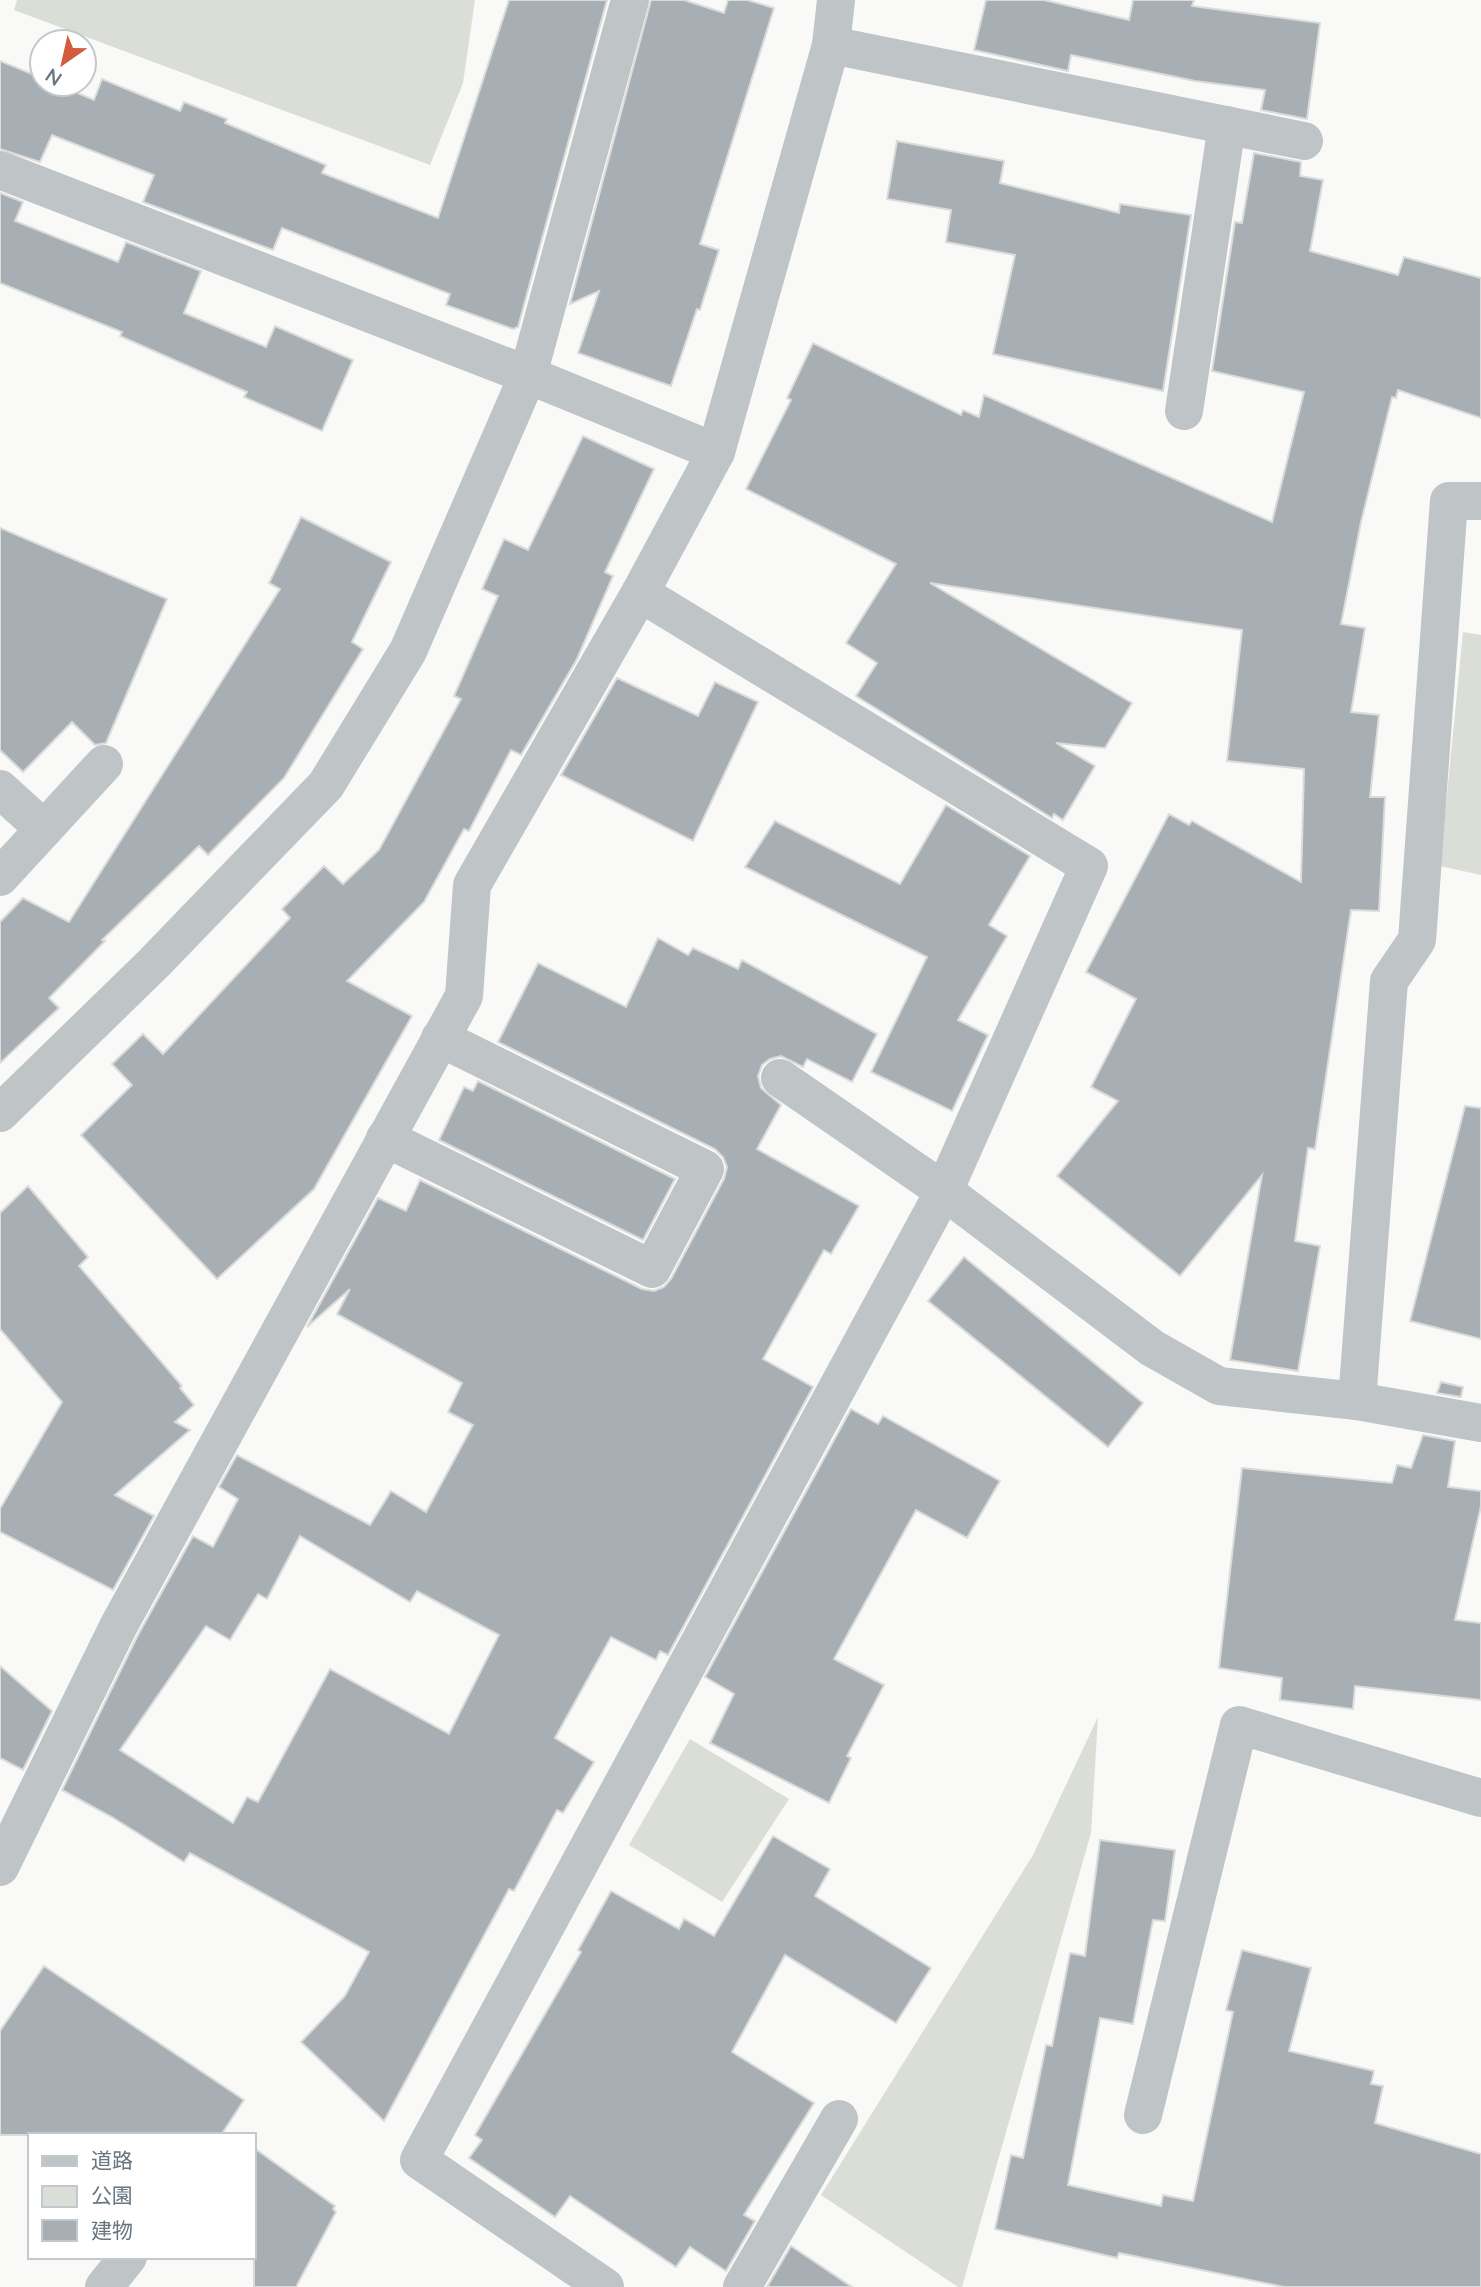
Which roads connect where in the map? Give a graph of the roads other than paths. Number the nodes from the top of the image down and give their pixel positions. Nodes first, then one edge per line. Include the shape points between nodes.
1 (630, 0) edge
2 (836, 0) edge
3 (831, 45) junction
4 (1227, 125) junction
5 (1304, 141) dead end
6 (0, 170) edge
7 (528, 375) junction
8 (1184, 411) dead end
9 (716, 452) junction
10 (1481, 500) edge
11 (640, 593) junction
12 (104, 764) dead end
13 (0, 789) edge
14 (44, 829) junction
15 (0, 877) edge
16 (440, 1038) junction
17 (780, 1078) dead end
18 (0, 1113) edge
19 (385, 1138) junction
20 (944, 1191) junction
21 (1357, 1401) junction
22 (1481, 1423) edge
23 (1481, 1798) edge
24 (0, 1867) edge
25 (1143, 2115) dead end
26 (839, 2119) dead end
27 (126, 2259) edge
28 (104, 2287) edge
29 (605, 2287) edge
30 (742, 2287) edge

1 - 7 street
2 - 3 street
3 - 4 street
3 - 9 street
4 - 5 street
4 - 8 street
6 - 7 street
7 - 9 street
7 - 18 street via 408,651 326,785
9 - 11 street
10 - 21 street via 1449,501 1416,940 1389,981
11 - 16 street via 472,885 464,996
11 - 20 street via 1089,866
12 - 14 street
13 - 14 street
14 - 15 street
16 - 19 street
16 - 19 street via 705,1169 652,1269
17 - 20 street
19 - 24 street via 119,1625
20 - 21 street via 1152,1348 1219,1386
20 - 29 street via 419,2160
21 - 22 street
23 - 25 street via 1239,1725
26 - 30 street
27 - 28 street

